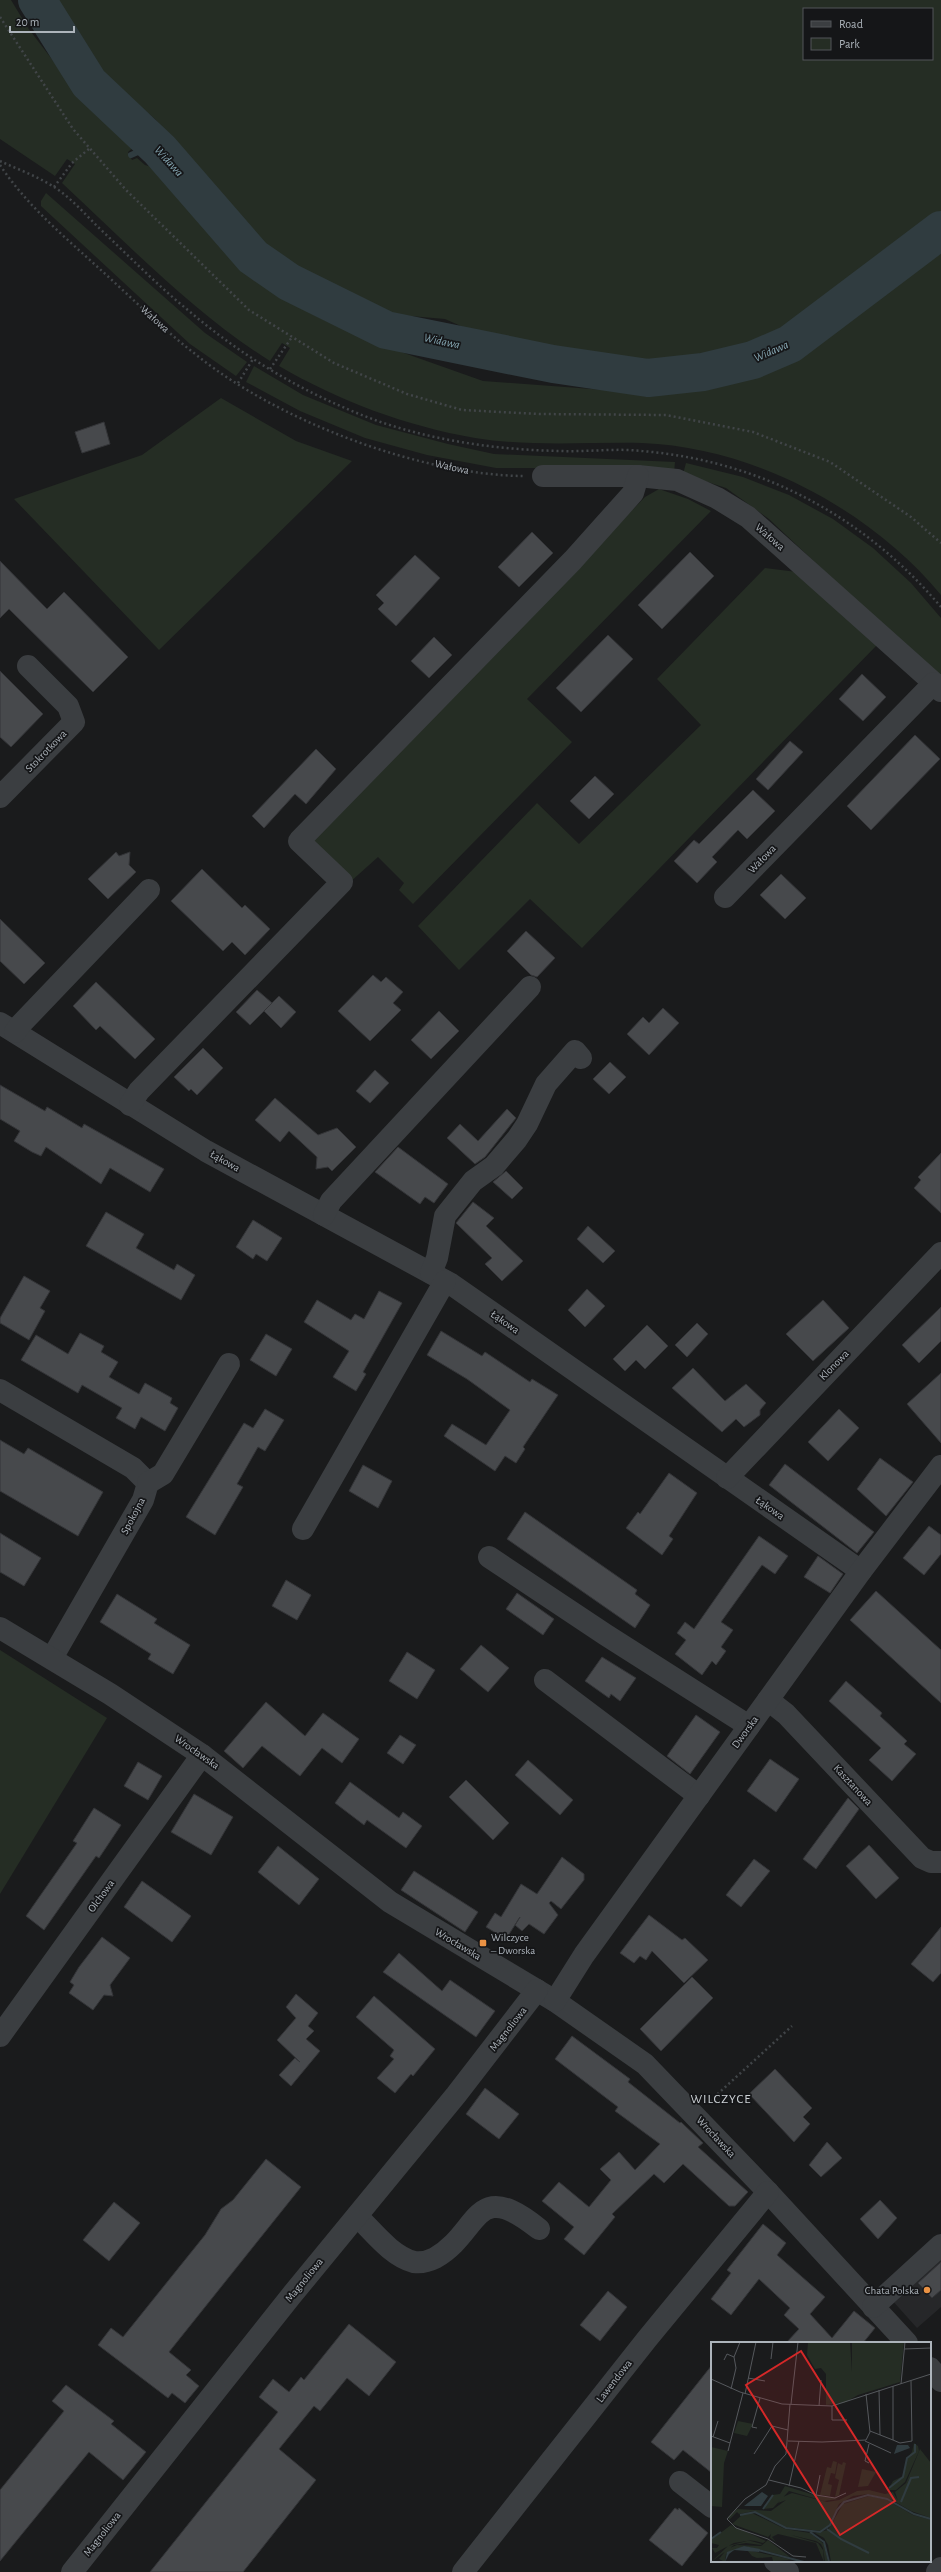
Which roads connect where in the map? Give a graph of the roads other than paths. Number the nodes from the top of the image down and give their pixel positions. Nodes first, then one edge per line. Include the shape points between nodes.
1 (544, 476) road end
2 (638, 476) junction
3 (28, 666) dead end
4 (937, 687) edge
5 (0, 797) edge
6 (149, 890) dead end
7 (725, 897) dead end
8 (530, 986) dead end
9 (8, 1028) edge
10 (581, 1058) dead end
11 (130, 1105) junction
12 (324, 1215) junction
13 (941, 1253) edge
14 (438, 1277) junction
15 (229, 1364) dead end
16 (0, 1390) edge
17 (941, 1466) edge
18 (727, 1478) junction
19 (148, 1483) junction
20 (303, 1529) dead end
21 (489, 1558) dead end
22 (860, 1571) junction
23 (0, 1628) edge
24 (52, 1658) junction
25 (545, 1680) dead end
26 (768, 1700) junction
27 (749, 1726) junction
28 (202, 1755) junction
29 (699, 1796) junction
30 (941, 1862) edge
31 (537, 1990) junction
32 (555, 2001) junction
33 (0, 2036) edge
34 (768, 2192) junction
35 (357, 2216) junction
36 (539, 2229) dead end
37 (941, 2245) edge
38 (873, 2307) junction
39 (906, 2342) edge
40 (931, 2369) edge
41 (941, 2381) edge
42 (680, 2482) dead end
43 (711, 2506) edge
44 (776, 2562) edge
45 (941, 2568) edge
46 (72, 2572) edge
47 (463, 2572) edge
48 (788, 2572) edge
49 (937, 2572) edge

1 - 2 street, Wałowa
2 - 4 street, Wałowa via 677,480 718,498 748,517
2 - 11 street via 633,493 573,560 299,841 342,882 139,1091
3 - 5 street, Stokrotkowa via 68,706 74,722
4 - 7 street, Wałowa
6 - 9 street via 20,1024
8 - 12 street via 330,1201
9 - 11 street, Łąkowa
10 - 14 street via 575,1051 558,1068 546,1084 517,1139 494,1166 473,1181 445,1216 437,1258
11 - 12 street, Łąkowa via 206,1151
12 - 14 street, Łąkowa
13 - 18 street, Klonowa
14 - 18 street, Łąkowa
14 - 20 street
15 - 19 street via 163,1474
16 - 19 street, Spokojna via 133,1468
17 - 22 street, Dworska
18 - 22 street, Łąkowa
19 - 24 street, Spokojna via 143,1500
21 - 27 street
22 - 26 street, Dworska
23 - 24 street, Wrocławska
24 - 28 street, Wrocławska
25 - 29 street
26 - 27 street, Dworska
26 - 30 street, Kasztanowa via 786,1714 922,1858 931,1862
27 - 29 street, Dworska
28 - 31 street, Wrocławska via 390,1902
28 - 33 street, Olchowa
29 - 32 street, Dworska via 584,1955
31 - 32 street, Wrocławska
31 - 35 street, Magnoliowa
32 - 34 street, Wrocławska via 644,2064
34 - 38 street, Wrocławska
34 - 47 street, Lawendowa via 647,2339
35 - 36 street via 385,2243 414,2262 424,2262 443,2253 473,2218 488,2208 498,2207 517,2213
35 - 46 street, Magnoliowa
37 - 38 street
38 - 39 street, Wrocławska
40 - 41 street
42 - 43 street
44 - 48 street
45 - 49 street

